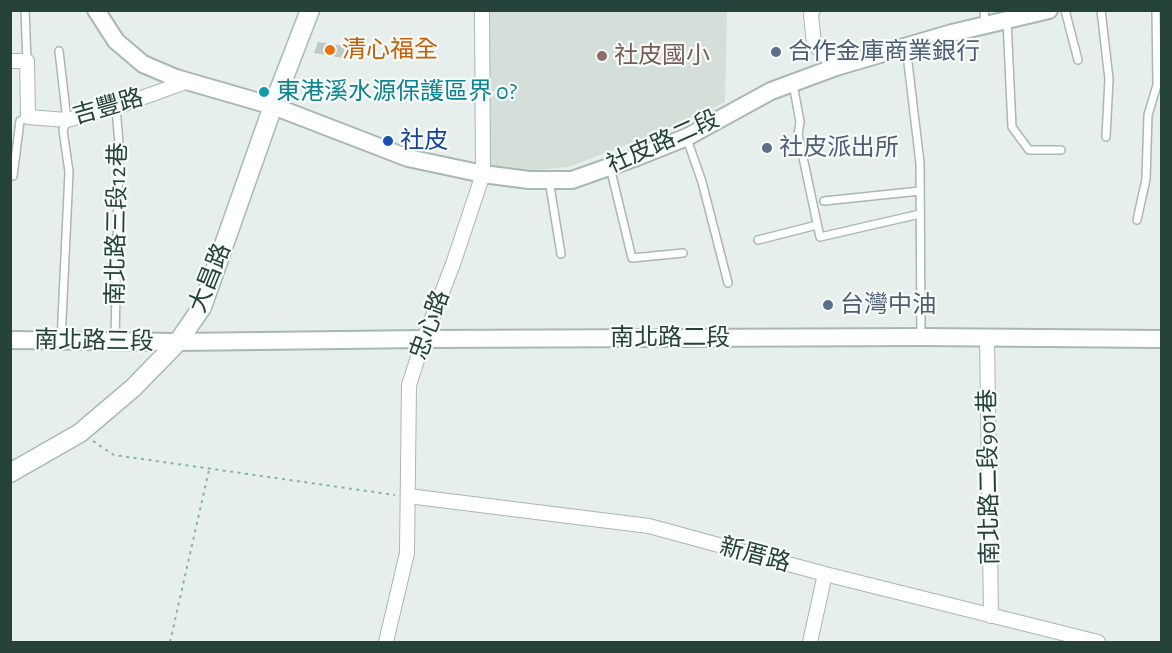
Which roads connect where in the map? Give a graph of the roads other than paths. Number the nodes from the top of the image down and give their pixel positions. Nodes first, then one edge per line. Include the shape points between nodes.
1 (25, 10) edge
2 (96, 10) edge
3 (310, 10) edge
4 (482, 10) edge
5 (813, 10) edge
6 (1049, 10) edge
7 (1065, 10) edge
8 (1101, 10) edge
9 (1156, 10) edge
10 (985, 18) edge
11 (1007, 20) junction
12 (906, 46) junction
13 (59, 51) dead end
14 (1078, 60) dead end
15 (10, 61) edge
16 (27, 62) junction
17 (836, 67) junction
18 (186, 82) junction
19 (793, 82) junction
20 (273, 106) junction
21 (116, 107) junction
22 (28, 117) junction
23 (66, 120) junction
24 (687, 137) junction
25 (1106, 137) dead end
26 (1061, 150) dead end
27 (609, 167) junction
28 (483, 174) junction
29 (14, 176) dead end
30 (549, 180) junction
31 (920, 191) junction
32 (824, 201) dead end
33 (920, 214) junction
34 (1137, 220) dead end
35 (818, 225) junction
36 (758, 240) dead end
37 (683, 253) dead end
38 (561, 254) dead end
39 (728, 283) dead end
40 (921, 337) junction
41 (987, 337) junction
42 (10, 339) edge
43 (424, 339) junction
44 (1161, 339) edge
45 (61, 341) junction
46 (115, 341) junction
47 (178, 342) junction
48 (10, 473) edge
49 (408, 496) junction
50 (825, 574) junction
51 (991, 616) junction
52 (386, 642) edge
53 (810, 642) edge
54 (1098, 642) edge

1 - 16 lane
2 - 18 street, 社皮路二段 via 116,40 143,64
3 - 20 main road, 大昌路
4 - 28 street, 忠心路
5 - 17 street via 814,44
6 - 11 street, 社皮路二段
7 - 14 lane
8 - 25 lane via 1108,79
9 - 34 lane via 1157,85 1149,116 1146,179
10 - 11 street, 社皮路二段
10 - 12 street, 社皮路二段
11 - 26 lane via 1012,127 1029,150
12 - 17 street, 社皮路二段
12 - 31 lane
13 - 23 lane
15 - 16 street
16 - 22 street
17 - 19 street, 社皮路二段
18 - 20 street, 社皮路二段
18 - 21 street, 吉豐路
19 - 24 street, 社皮路二段
19 - 35 lane via 800,122 798,134
20 - 28 street, 社皮路二段 via 408,158
20 - 47 main road, 大昌路 via 202,308
21 - 23 street, 吉豐路
21 - 46 lane, 南北路三段12巷 via 119,144
22 - 23 street, 吉豐路
22 - 29 lane via 20,121
23 - 45 lane via 63,130 69,172
24 - 27 street, 社皮路二段
24 - 39 lane
27 - 30 street, 社皮路二段 via 572,180
27 - 37 lane via 632,258
28 - 30 street, 社皮路二段
28 - 43 street, 忠心路
30 - 38 lane
31 - 32 lane
31 - 33 lane
33 - 35 lane via 820,237
33 - 40 lane
35 - 36 lane
40 - 41 street, 南北路二段
40 - 43 street, 南北路二段
41 - 44 street, 南北路二段
41 - 51 street, 南北路二段901巷
42 - 45 street, 南北路三段
43 - 47 street, 南北路二段
43 - 49 street, 忠心路 via 409,386
45 - 46 street, 南北路三段
46 - 47 street, 南北路三段
47 - 48 main road, 大昌路 via 80,433
49 - 50 street, 新厝路 via 649,526
49 - 52 street, 忠心路 via 406,553
50 - 51 street, 新厝路
50 - 53 street
51 - 54 street, 新厝路

